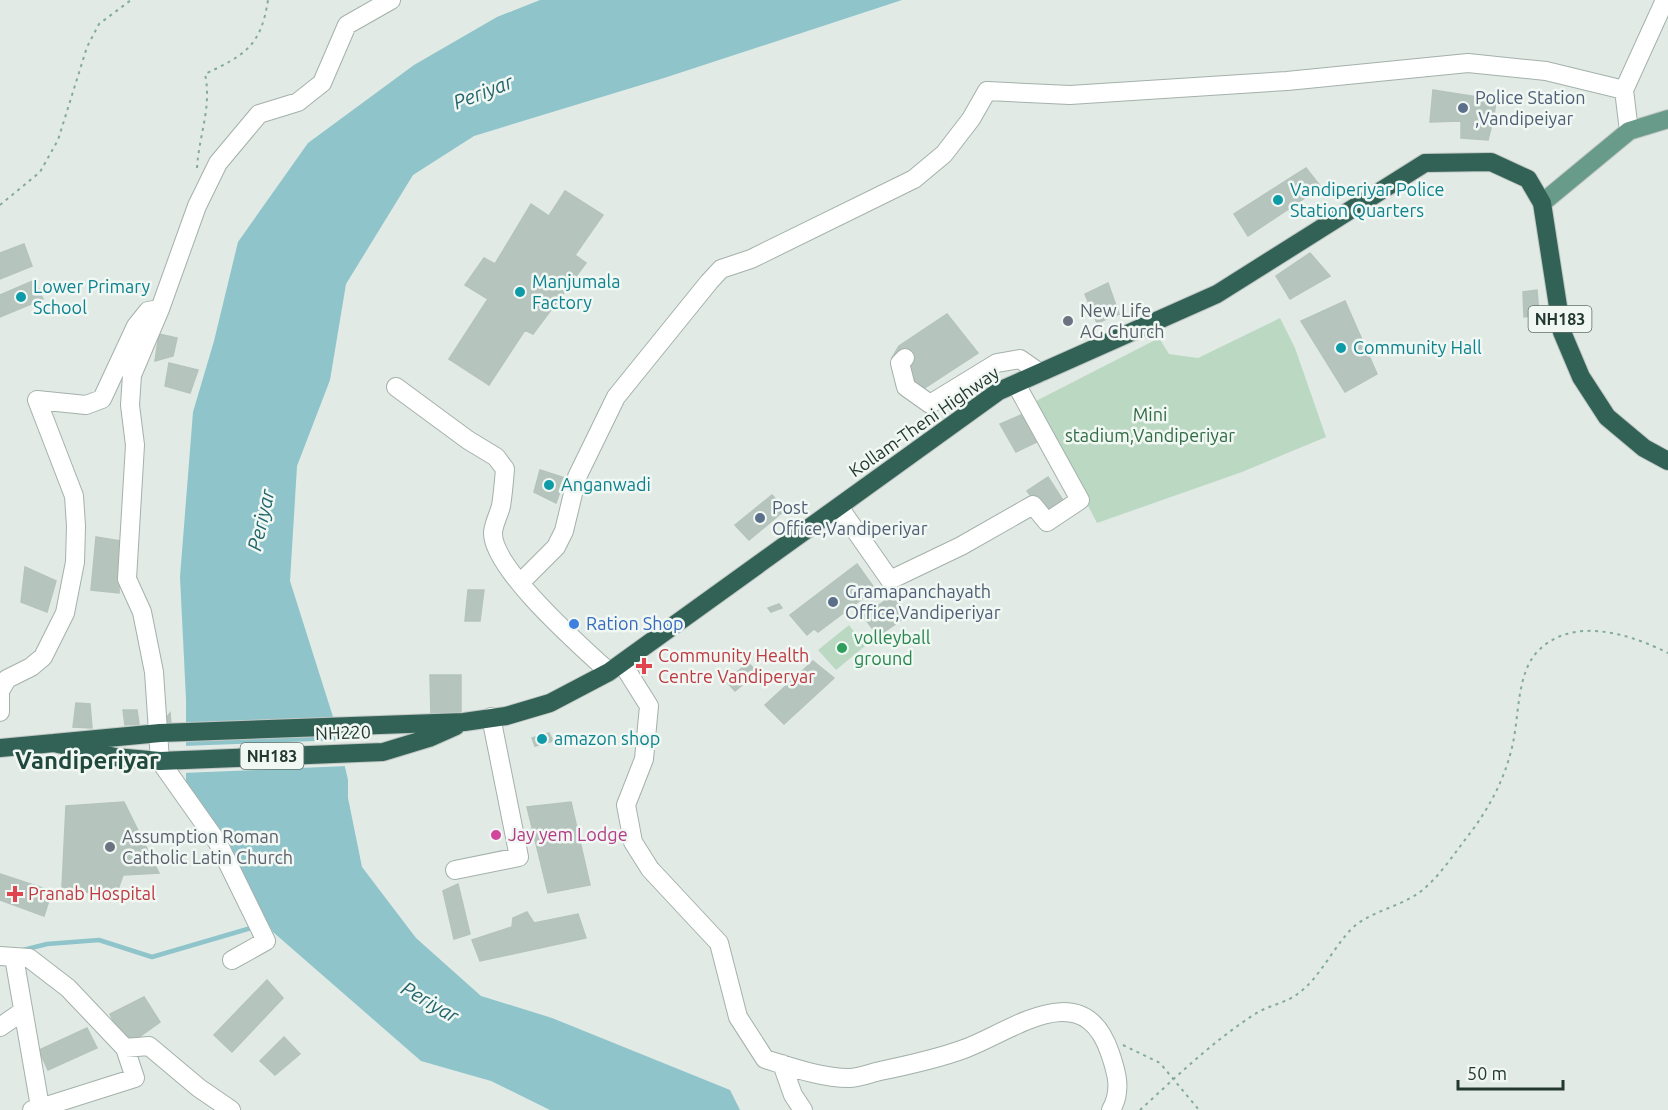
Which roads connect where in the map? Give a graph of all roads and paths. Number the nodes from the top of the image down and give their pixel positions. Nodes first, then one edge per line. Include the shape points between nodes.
1 (131, 0) edge
2 (268, 0) edge
3 (392, 0) edge
4 (1665, 0) edge
5 (1624, 90) junction
6 (1668, 119) edge
7 (1629, 131) junction
8 (205, 189) junction
9 (1542, 204) junction
10 (0, 205) edge
11 (160, 309) junction
12 (905, 358) dead end
13 (1040, 373) junction
14 (1016, 384) junction
15 (396, 387) dead end
16 (1668, 461) edge
17 (839, 507) junction
18 (520, 584) junction
19 (1668, 653) edge
20 (616, 668) junction
21 (0, 712) edge
22 (491, 717) junction
23 (464, 722) junction
24 (160, 733) junction
25 (54, 743) junction
26 (0, 748) edge
27 (160, 760) junction
28 (455, 870) dead end
29 (7, 956) edge
30 (232, 960) dead end
31 (23, 1011) junction
32 (0, 1027) edge
33 (1105, 1038) junction
34 (125, 1048) junction
35 (782, 1064) junction
36 (1175, 1078) junction
37 (36, 1109) edge
38 (231, 1110) edge
39 (803, 1110) edge
40 (1111, 1110) edge
41 (1140, 1110) edge
42 (1199, 1110) edge

1 - 10 path via 99,24 87,46 58,140 40,172
2 - 8 path via 259,34 250,50 205,74 207,115 197,177
3 - 8 street via 347,25 322,83 298,102 259,114 218,163
4 - 5 street
5 - 7 street
5 - 18 street via 1546,71 1468,63 1287,81 1070,95 987,91 944,154 914,180 751,259 722,269 709,282 616,397 577,477 564,531 556,547
6 - 7 main road
7 - 9 main road
8 - 11 street
9 - 13 highway, Kollam-Theni Highway / NH183 via 1528,179 1491,162 1425,163 1217,294
9 - 16 highway, NH183 via 1562,332 1581,377 1607,417 1644,448
11 - 21 street via 148,311 136,326 102,399 86,405 37,400 74,496 75,562 65,613 43,657 8,679 0,691
11 - 24 street via 132,375 130,405 135,445 127,579 142,612 154,672
12 - 13 street via 900,363 906,387 930,404 998,363 1020,358
13 - 14 highway, Kollam-Theni Highway / NH183
14 - 17 highway, Kollam-Theni Highway / NH183 via 999,391
14 - 17 street via 1080,500 1075,504 1047,522 1033,506 890,580
15 - 18 street via 496,457 505,469 493,534 501,556
17 - 20 highway, Kollam-Theni Highway / NH183
18 - 20 street via 554,621
19 - 36 path via 1617,633 1590,630 1566,634 1538,651 1526,671 1512,745 1497,792 1430,881 1414,896 1376,911 1355,926 1305,988 1285,1003 1257,1013
20 - 22 highway, Kollam-Theni Highway / NH183 via 550,703
20 - 35 street via 649,706 644,759 626,805 633,842 650,869 719,943 738,1017 765,1059
22 - 23 highway, Kollam-Theni Highway / NH183
22 - 28 street via 519,857
23 - 24 highway, NH220
23 - 27 highway, NH220 / NH183 via 383,752
24 - 25 highway, NH220
24 - 27 street
25 - 26 highway, NH183
25 - 27 highway, NH183 via 115,757
27 - 30 street via 218,843 266,941
29 - 31 street
29 - 34 street via 29,958 68,988
31 - 32 street
31 - 37 street
33 - 35 street via 1092,1022 1072,1013 1047,1014 1015,1024 967,1048 850,1078
33 - 36 path via 1160,1063
33 - 40 street via 1119,1087
34 - 37 street via 135,1078
34 - 38 street via 149,1046
35 - 39 street
36 - 41 path
36 - 42 path

